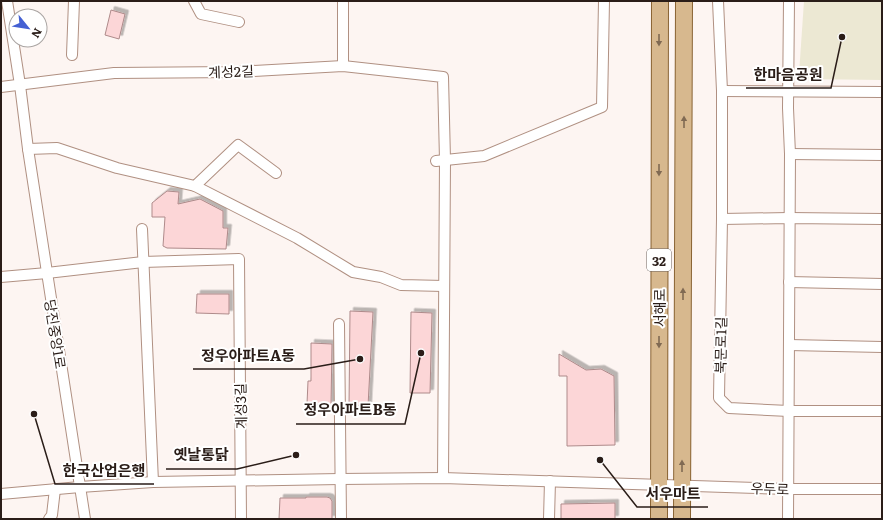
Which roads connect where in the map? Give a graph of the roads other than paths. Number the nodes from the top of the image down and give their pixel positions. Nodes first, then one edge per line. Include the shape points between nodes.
1 (7, 1) edge
2 (74, 1) edge
3 (194, 1) edge
4 (343, 1) edge
5 (604, 1) edge
6 (660, 1) edge
7 (684, 1) edge
8 (718, 1) edge
9 (789, 1) edge
10 (239, 22) dead end
11 (72, 55) dead end
12 (343, 66) junction
13 (20, 85) junction
14 (1, 87) edge
15 (722, 91) junction
16 (788, 91) junction
17 (882, 92) edge
18 (28, 149) junction
19 (790, 154) junction
20 (882, 154) edge
21 (440, 161) junction
22 (276, 173) dead end
23 (195, 186) junction
24 (789, 218) junction
25 (722, 219) junction
26 (882, 219) edge
27 (142, 229) dead end
28 (143, 262) junction
29 (46, 273) junction
30 (1, 277) edge
31 (789, 282) junction
32 (882, 284) edge
33 (444, 286) junction
34 (339, 324) dead end
35 (789, 345) junction
36 (882, 347) edge
37 (788, 411) junction
38 (882, 411) edge
39 (340, 478) junction
40 (443, 478) junction
41 (241, 481) junction
42 (550, 481) junction
43 (153, 482) junction
44 (658, 485) junction
45 (682, 485) junction
46 (80, 487) junction
47 (788, 488) junction
48 (55, 489) junction
49 (882, 489) edge
50 (1, 494) edge
51 (49, 519) edge
52 (85, 519) edge
53 (241, 519) edge
54 (341, 519) edge
55 (549, 519) edge
56 (659, 519) edge
57 (682, 519) edge
58 (788, 519) edge

1 - 13 street, 당진중앙1로
2 - 11 street
3 - 10 street via 201,14
4 - 12 street
5 - 21 street via 602,107 484,156
6 -> 44 main road, 서해로 / 32
45 -> 7 main road, 서해로
8 - 15 street, 북문로1길
9 - 16 street
12 - 13 street, 계성2길 via 234,72 114,73
12 - 21 street, 계성2길 via 443,77
13 - 14 street, 계성2길
13 - 18 street, 당진중앙1로
15 - 16 street
15 - 25 street, 북문로1길
16 - 17 street
16 - 19 street
18 - 23 street via 57,148 117,168
18 - 29 street, 당진중앙1로
19 - 20 street
19 - 24 street
21 - 33 street
22 - 23 street via 238,145
23 - 33 street via 298,238 353,272 381,277 401,285
24 - 25 street
24 - 26 street
24 - 31 street
25 - 37 street, 북문로1길 via 720,398 729,408
27 - 28 street
28 - 29 street
28 - 41 street, 계성3길 via 239,259
28 - 43 street
29 - 30 street
29 - 46 street, 당진중앙1로
31 - 32 street
31 - 35 street
33 - 40 street
34 - 39 street
35 - 36 street
35 - 37 street
37 - 38 street, 북문로1길
37 - 47 street
39 - 40 street
39 - 41 street
39 - 54 street
40 - 42 street
41 - 43 street
41 - 53 street, 계성3길
42 - 44 street
42 - 55 street
43 - 46 street
44 - 45 street, 우두로
44 - 56 main road, 서해로 / 32
45 - 47 street, 우두로
45 - 57 main road, 서해로
46 - 48 street
46 - 52 street, 당진중앙1로
47 - 49 street, 우두로
47 - 58 street
48 - 50 street
48 - 51 street via 52,515

